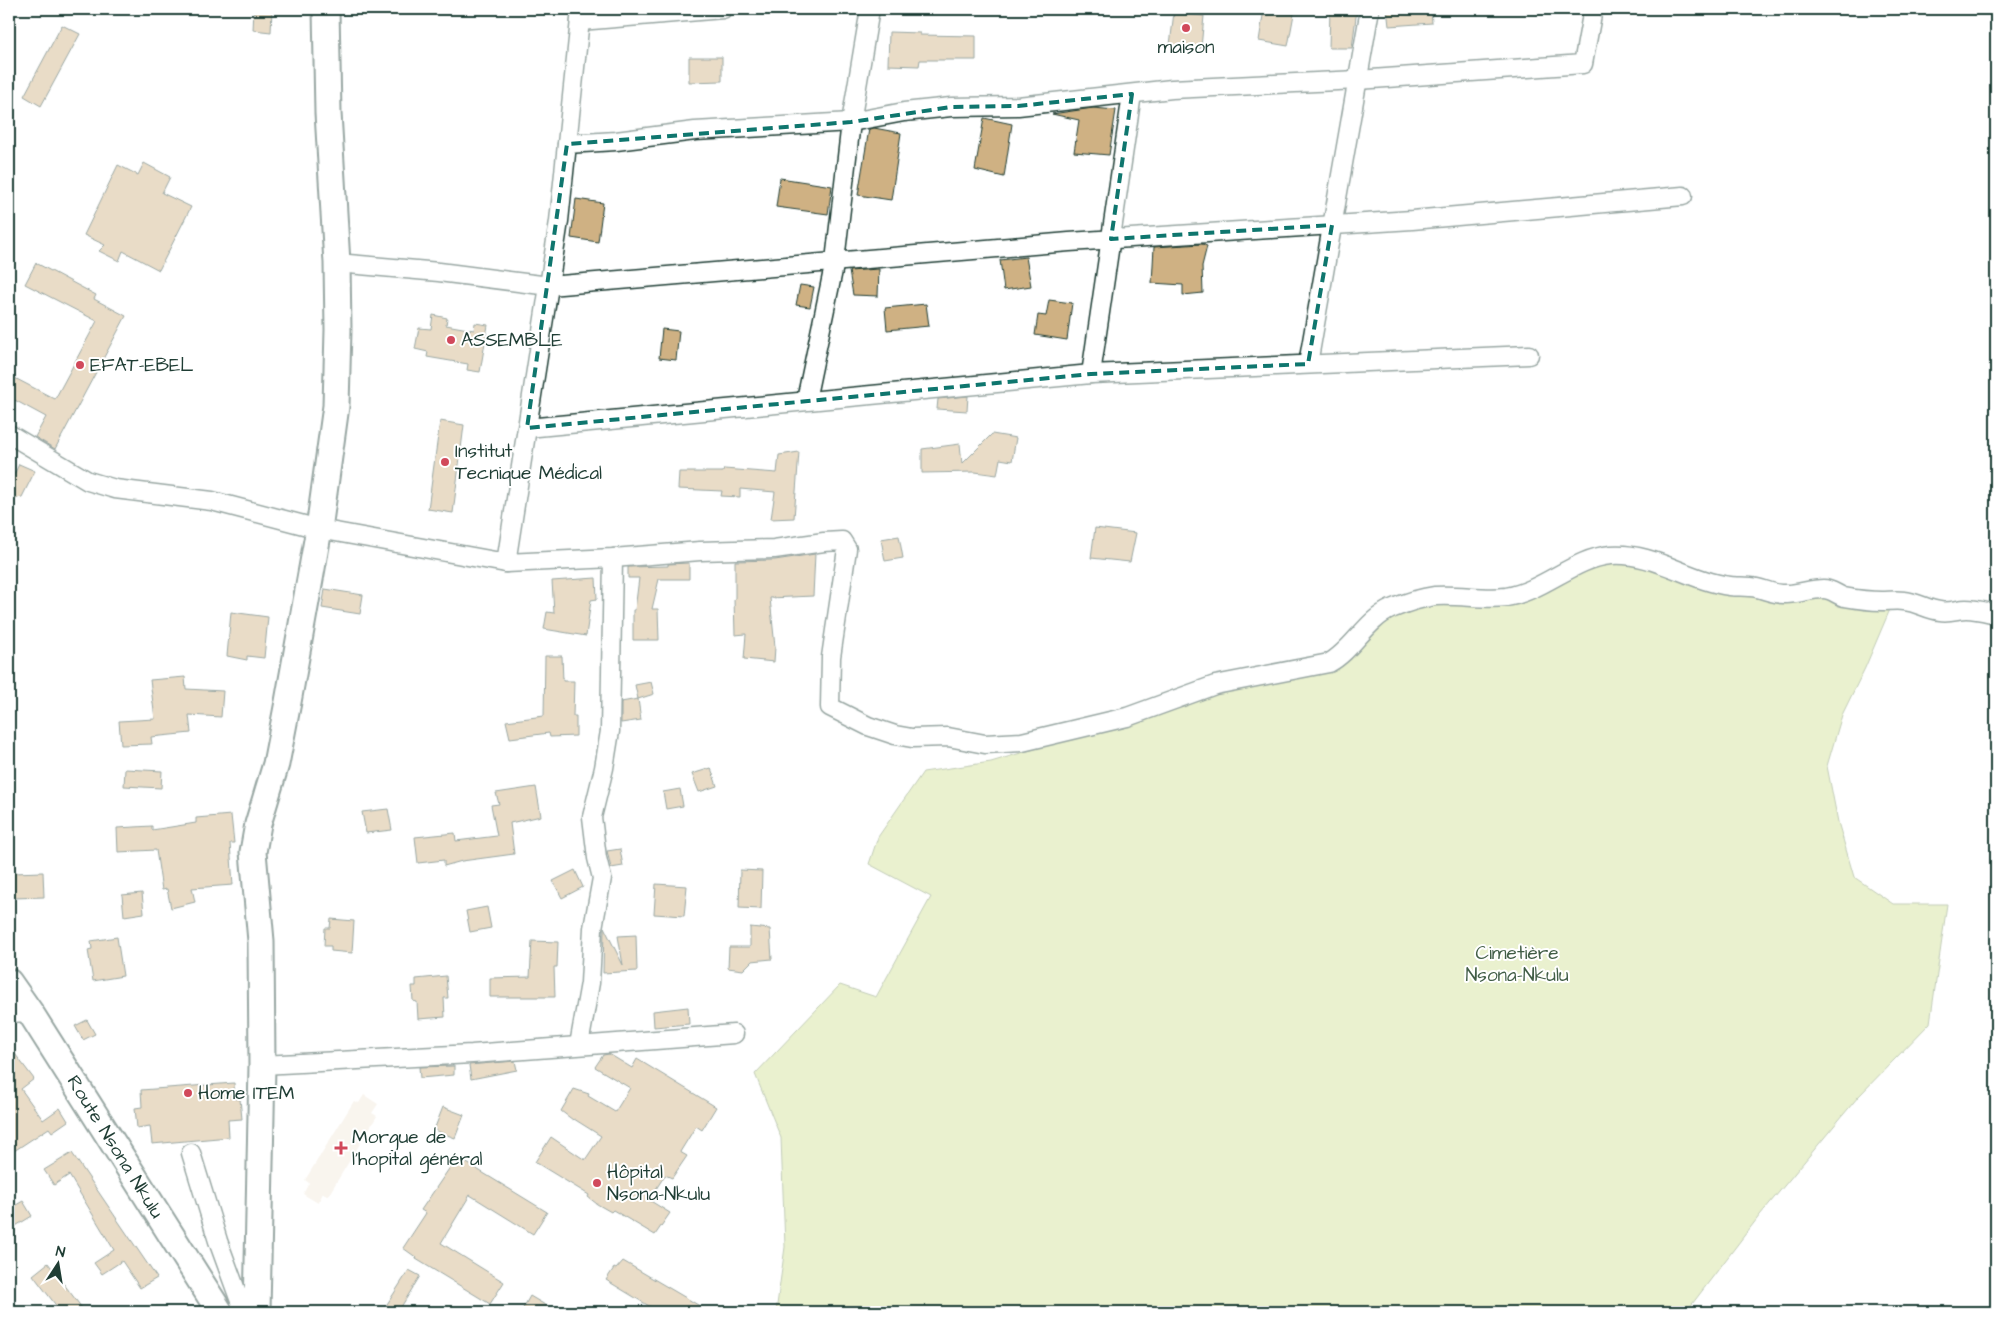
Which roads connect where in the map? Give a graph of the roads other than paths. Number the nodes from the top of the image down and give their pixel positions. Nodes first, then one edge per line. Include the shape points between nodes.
1 (326, 9) edge
2 (722, 9) edge
3 (870, 9) edge
4 (1370, 9) edge
5 (1593, 9) edge
6 (581, 15) edge
7 (1358, 80) junction
8 (1132, 94) junction
9 (851, 122) junction
10 (567, 144) junction
11 (1683, 196) dead end
12 (1332, 225) junction
13 (1111, 239) junction
14 (835, 261) junction
15 (337, 262) junction
16 (548, 286) junction
17 (1529, 355) dead end
18 (1308, 364) junction
19 (1091, 374) junction
20 (806, 400) junction
21 (527, 428) junction
22 (9, 434) edge
23 (319, 529) junction
24 (613, 558) junction
25 (506, 563) junction
26 (1996, 614) edge
27 (9, 982) edge
28 (19, 1012) edge
29 (734, 1034) dead end
30 (578, 1045) junction
31 (262, 1065) junction
32 (191, 1153) dead end
33 (220, 1312) edge
34 (244, 1312) edge
35 (257, 1312) edge

1 - 15 street via 328,113
2 - 6 street
3 - 9 street
4 - 7 street
5 - 7 street via 1583,64
6 - 10 street
7 - 8 street via 1172,89
7 - 12 street
8 - 9 street via 1018,106 951,107
8 - 13 street
9 - 10 street via 695,131
9 - 14 street
10 - 16 street
11 - 12 street
12 - 13 street
12 - 18 street
13 - 14 street
13 - 19 street
14 - 16 street
14 - 20 street
15 - 16 street
15 - 23 street via 336,406
16 - 21 street
17 - 18 street
18 - 19 street
19 - 20 street
20 - 21 street
21 - 25 street
22 - 23 street via 88,481 115,489 212,501
23 - 25 street
23 - 31 street via 276,764 253,852 261,941
24 - 25 street
24 - 26 street via 842,542 847,549 831,657 830,707 895,735 948,737 985,744 1052,736 1127,717 1215,685 1329,663 1338,658 1378,617 1395,608 1434,596 1499,598 1517,595 1586,563 1610,556 1629,555 1669,565 1707,581 1781,594 1824,589 1846,597 1903,600 1939,611 1968,609
24 - 30 street via 610,730 592,817 602,878 593,928 590,983
27 - 28 street, Route Nsona Nkulu
28 - 33 street, Route Nsona Nkulu
29 - 30 street
30 - 31 street
31 - 35 street
32 - 34 street via 218,1242

